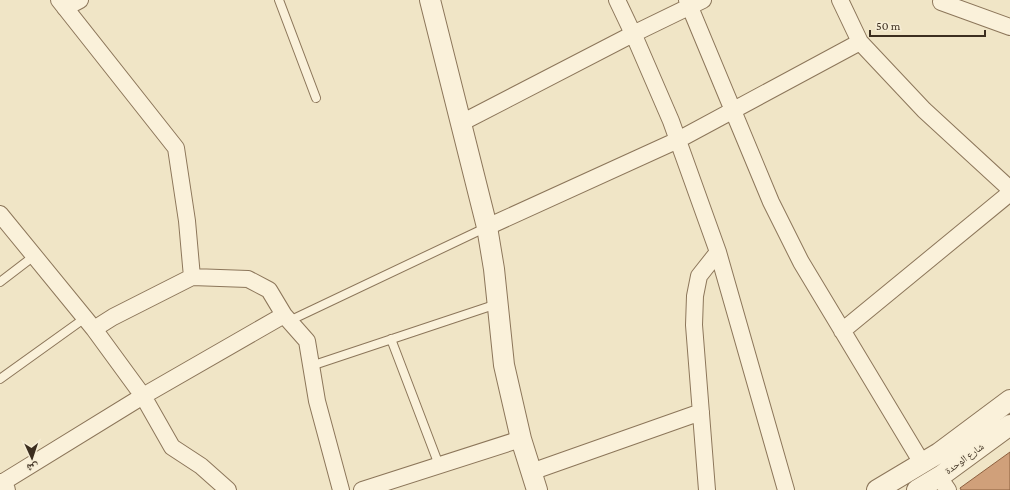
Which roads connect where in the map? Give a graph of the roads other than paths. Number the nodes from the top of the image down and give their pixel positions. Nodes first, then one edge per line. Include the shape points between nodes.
1 (80, 0) edge
2 (279, 0) edge
3 (430, 0) edge
4 (617, 0) edge
5 (840, 0) edge
6 (943, 0) edge
7 (693, 2) edge
8 (62, 4) edge
9 (1010, 27) edge
10 (633, 34) junction
11 (860, 42) junction
12 (316, 98) dead end
13 (733, 111) junction
14 (461, 123) junction
15 (678, 140) junction
16 (1010, 189) edge
17 (1010, 193) edge
18 (0, 214) edge
19 (487, 227) junction
20 (718, 252) junction
21 (34, 256) junction
22 (192, 277) junction
23 (0, 282) edge
24 (497, 304) junction
25 (287, 318) junction
26 (90, 323) junction
27 (842, 331) junction
28 (391, 339) junction
29 (311, 366) junction
30 (0, 379) edge
31 (143, 396) junction
32 (1010, 400) edge
33 (701, 412) junction
34 (1010, 425) edge
35 (521, 439) junction
36 (922, 463) junction
37 (439, 465) junction
38 (534, 481) edge
39 (944, 483) edge
40 (0, 484) edge
41 (5, 490) edge
42 (228, 490) edge
43 (341, 490) edge
44 (362, 490) edge
45 (707, 490) edge
46 (786, 490) edge
47 (877, 490) edge
48 (917, 490) edge

1 - 8 street
2 - 12 lane
3 - 14 street
4 - 10 street
5 - 11 street
6 - 9 street via 941,2
7 - 10 street
7 - 13 street
8 - 22 street via 176,148
10 - 14 street
10 - 15 street
11 - 13 street
11 - 16 street via 924,110
13 - 15 street
13 - 27 street via 775,209
14 - 19 street
15 - 19 street
15 - 20 street
17 - 27 street
18 - 21 street
19 - 24 street
19 - 25 lane
20 - 33 street via 699,276 695,296 694,325
20 - 46 street
21 - 23 lane
21 - 26 street
22 - 25 street via 248,279 269,290
22 - 26 street via 113,317
24 - 28 lane
24 - 35 street via 504,365
25 - 29 street via 307,341
25 - 31 street
26 - 30 lane
26 - 31 street
27 - 36 street
28 - 29 lane
28 - 37 lane
29 - 43 street via 317,401
31 - 40 street
31 - 42 street via 172,447 201,466
32 - 36 street
33 - 38 street
33 - 45 street
34 - 39 street, شارع الوحدة
35 - 37 street
35 - 38 street
36 - 47 street
37 - 44 street
39 - 48 street, شارع الوحدة
40 - 41 street

